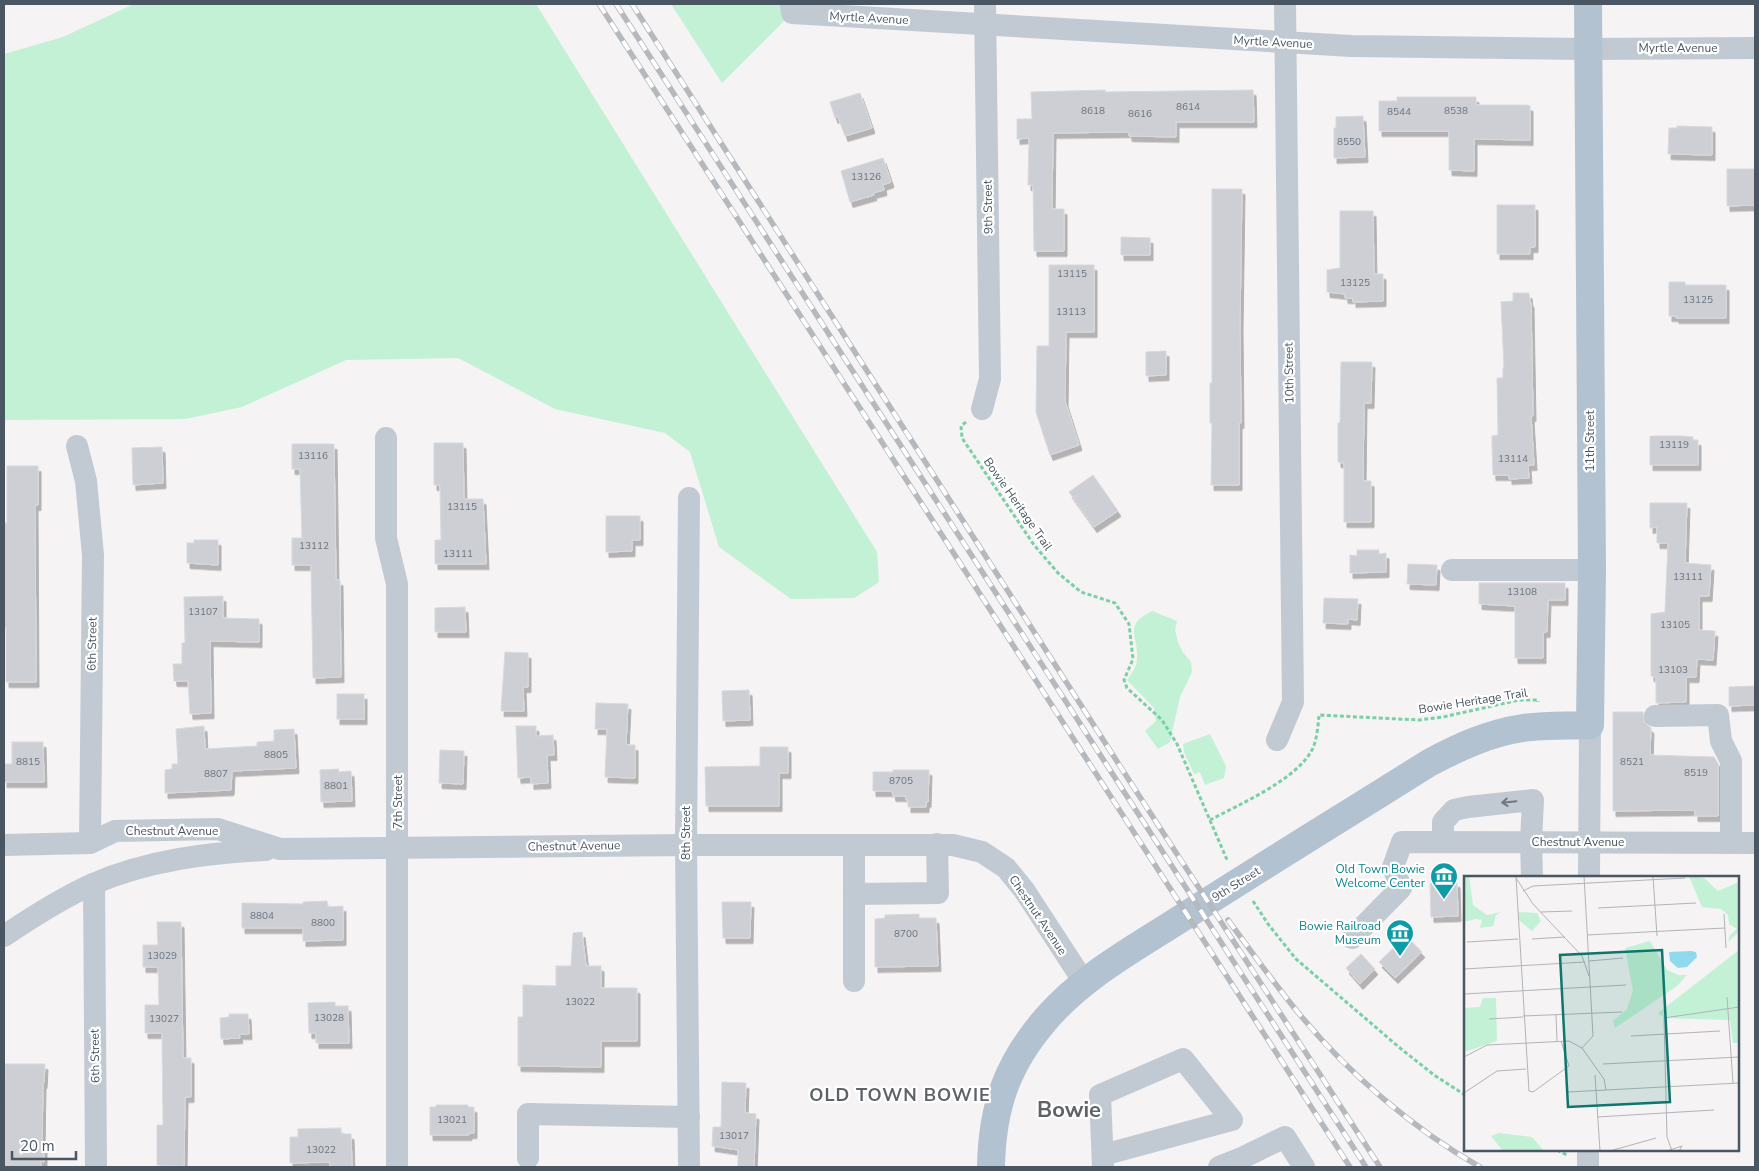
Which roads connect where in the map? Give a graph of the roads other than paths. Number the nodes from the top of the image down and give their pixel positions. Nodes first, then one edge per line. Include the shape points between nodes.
1 (1285, 4) edge
2 (1588, 4) edge
3 (791, 8) edge
4 (986, 14) edge
5 (1286, 42) junction
6 (1755, 48) edge
7 (1588, 49) junction
8 (982, 409) road end
9 (386, 438) dead end
10 (77, 446) dead end
11 (689, 498) dead end
12 (1452, 570) dead end
13 (1592, 570) junction
14 (1655, 716) dead end
15 (1590, 725) junction
16 (1278, 740) dead end
17 (1443, 842) junction
18 (1531, 842) junction
19 (1589, 842) junction
20 (90, 843) junction
21 (1731, 843) junction
22 (4, 844) edge
23 (686, 844) junction
24 (937, 844) junction
25 (1755, 844) edge
26 (854, 845) junction
27 (398, 848) junction
28 (280, 849) junction
29 (1532, 876) edge
30 (1589, 876) edge
31 (94, 884) junction
32 (854, 894) junction
33 (4, 936) edge
34 (1352, 938) dead end
35 (854, 981) dead end
36 (1084, 982) junction
37 (689, 1117) junction
38 (528, 1158) dead end
39 (1103, 1161) edge
40 (96, 1167) edge
41 (397, 1167) edge
42 (689, 1167) edge
43 (991, 1167) edge
44 (1219, 1167) edge
45 (1304, 1167) edge

1 - 5 street, 10th Street
2 - 7 main road, 11th Street
3 - 4 street, Myrtle Avenue
4 - 5 street, Myrtle Avenue
4 - 8 street, 9th Street via 990,380
5 - 7 street, Myrtle Avenue
5 - 16 street, 10th Street via 1292,702
6 - 7 street, Myrtle Avenue
7 - 13 main road, 11th Street
9 - 27 street, 7th Street via 386,538 398,584
10 - 20 street, 6th Street via 86,482 93,555
11 - 23 street, 8th Street
12 - 13 street
13 - 15 main road, 11th Street
14 - 21 street via 1718,715 1721,741 1731,762
15 - 19 street, 11th Street
15 - 36 main road, 9th Street via 1523,728 1457,748 1428,763
17 - 18 street, Chestnut Avenue
18 -> 17 street via 1533,800 1454,810 1443,822
17 - 34 street, Chestnut Avenue via 1402,842 1393,867 1402,888
18 - 19 street, Chestnut Avenue
18 - 29 street
19 - 21 street, Chestnut Avenue
19 - 30 street, 11th Street
20 - 22 street, Chestnut Avenue
20 - 28 street, Chestnut Avenue via 115,832 218,829
21 - 25 street, Chestnut Avenue
23 - 26 street, Chestnut Avenue
23 - 27 street, Chestnut Avenue
23 - 37 street, 8th Street
24 - 26 street, Chestnut Avenue
24 - 32 street via 938,892
24 - 36 street, Chestnut Avenue via 968,847 1006,868
26 - 32 street
27 - 28 street, Chestnut Avenue
27 - 41 street, 7th Street
28 - 31 street via 181,858 135,869
31 - 33 street
31 - 40 street, 6th Street
32 - 35 street
36 - 43 main road, 9th Street via 1046,1019 1018,1057 998,1105
37 - 38 street via 528,1114
37 - 42 street, 8th Street
39 - 39 street via 1100,1095 1183,1059 1232,1120
44 - 45 street via 1284,1137

